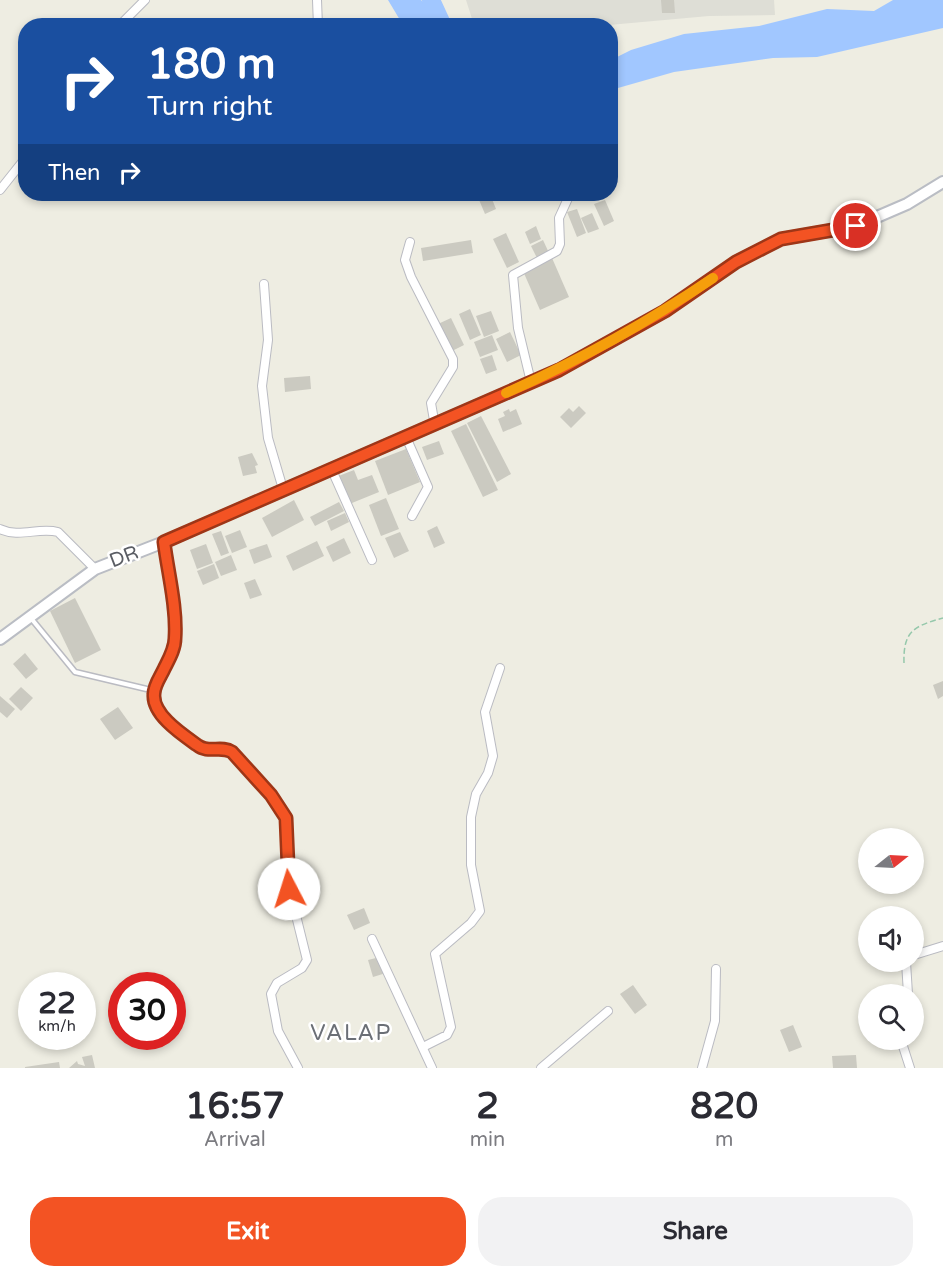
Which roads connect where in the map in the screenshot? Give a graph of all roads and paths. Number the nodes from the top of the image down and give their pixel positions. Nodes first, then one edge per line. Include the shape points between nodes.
1 (145, 0) edge
2 (317, 0) edge
3 (127, 18) edge
4 (318, 18) edge
5 (18, 167) edge
6 (943, 182) edge
7 (0, 190) edge
8 (567, 201) edge
9 (410, 242) dead end
10 (264, 284) dead end
11 (531, 382) junction
12 (435, 426) junction
13 (406, 437) junction
14 (331, 468) junction
15 (283, 489) junction
16 (412, 516) dead end
17 (0, 529) edge
18 (164, 542) junction
19 (372, 560) dead end
20 (95, 569) junction
21 (29, 617) junction
22 (943, 618) edge
23 (0, 639) edge
24 (904, 663) dead end
25 (500, 668) dead end
26 (155, 691) junction
27 (372, 939) dead end
28 (943, 946) edge
29 (924, 952) edge
30 (716, 969) dead end
31 (608, 1011) dead end
32 (423, 1047) junction
33 (904, 1050) edge
34 (298, 1068) edge
35 (432, 1068) edge
36 (541, 1068) edge
37 (702, 1068) edge
38 (910, 1068) edge

1 - 3 street
2 - 4 street
5 - 7 street
6 - 11 street, DR via 907,204 856,226 781,239 736,262 665,311
8 - 11 street via 559,218 557,251 513,275 518,328
9 - 12 street via 405,260 411,277 453,359 453,367 431,403
10 - 15 street via 268,340 262,386 268,438
11 - 12 street, DR
12 - 13 street, DR
13 - 14 street, DR
13 - 16 street via 428,487
14 - 15 street, DR
14 - 19 street
15 - 18 street, DR
17 - 20 street via 11,533 58,532
18 - 20 street, DR
18 - 26 street via 175,637
20 - 21 street, DR
21 - 23 street, DR
21 - 26 lane via 75,672
22 - 24 path via 908,635
25 - 32 street via 485,712 493,756 476,794 471,817 471,865 480,911 435,954 451,1027 447,1035
26 - 34 street via 155,703 168,721 202,748 232,752 286,818 287,879 307,960 302,969 277,984 271,994 278,1031
27 - 32 street
28 - 29 street
30 - 37 street via 715,1022
31 - 36 street
32 - 35 street
33 - 38 street

